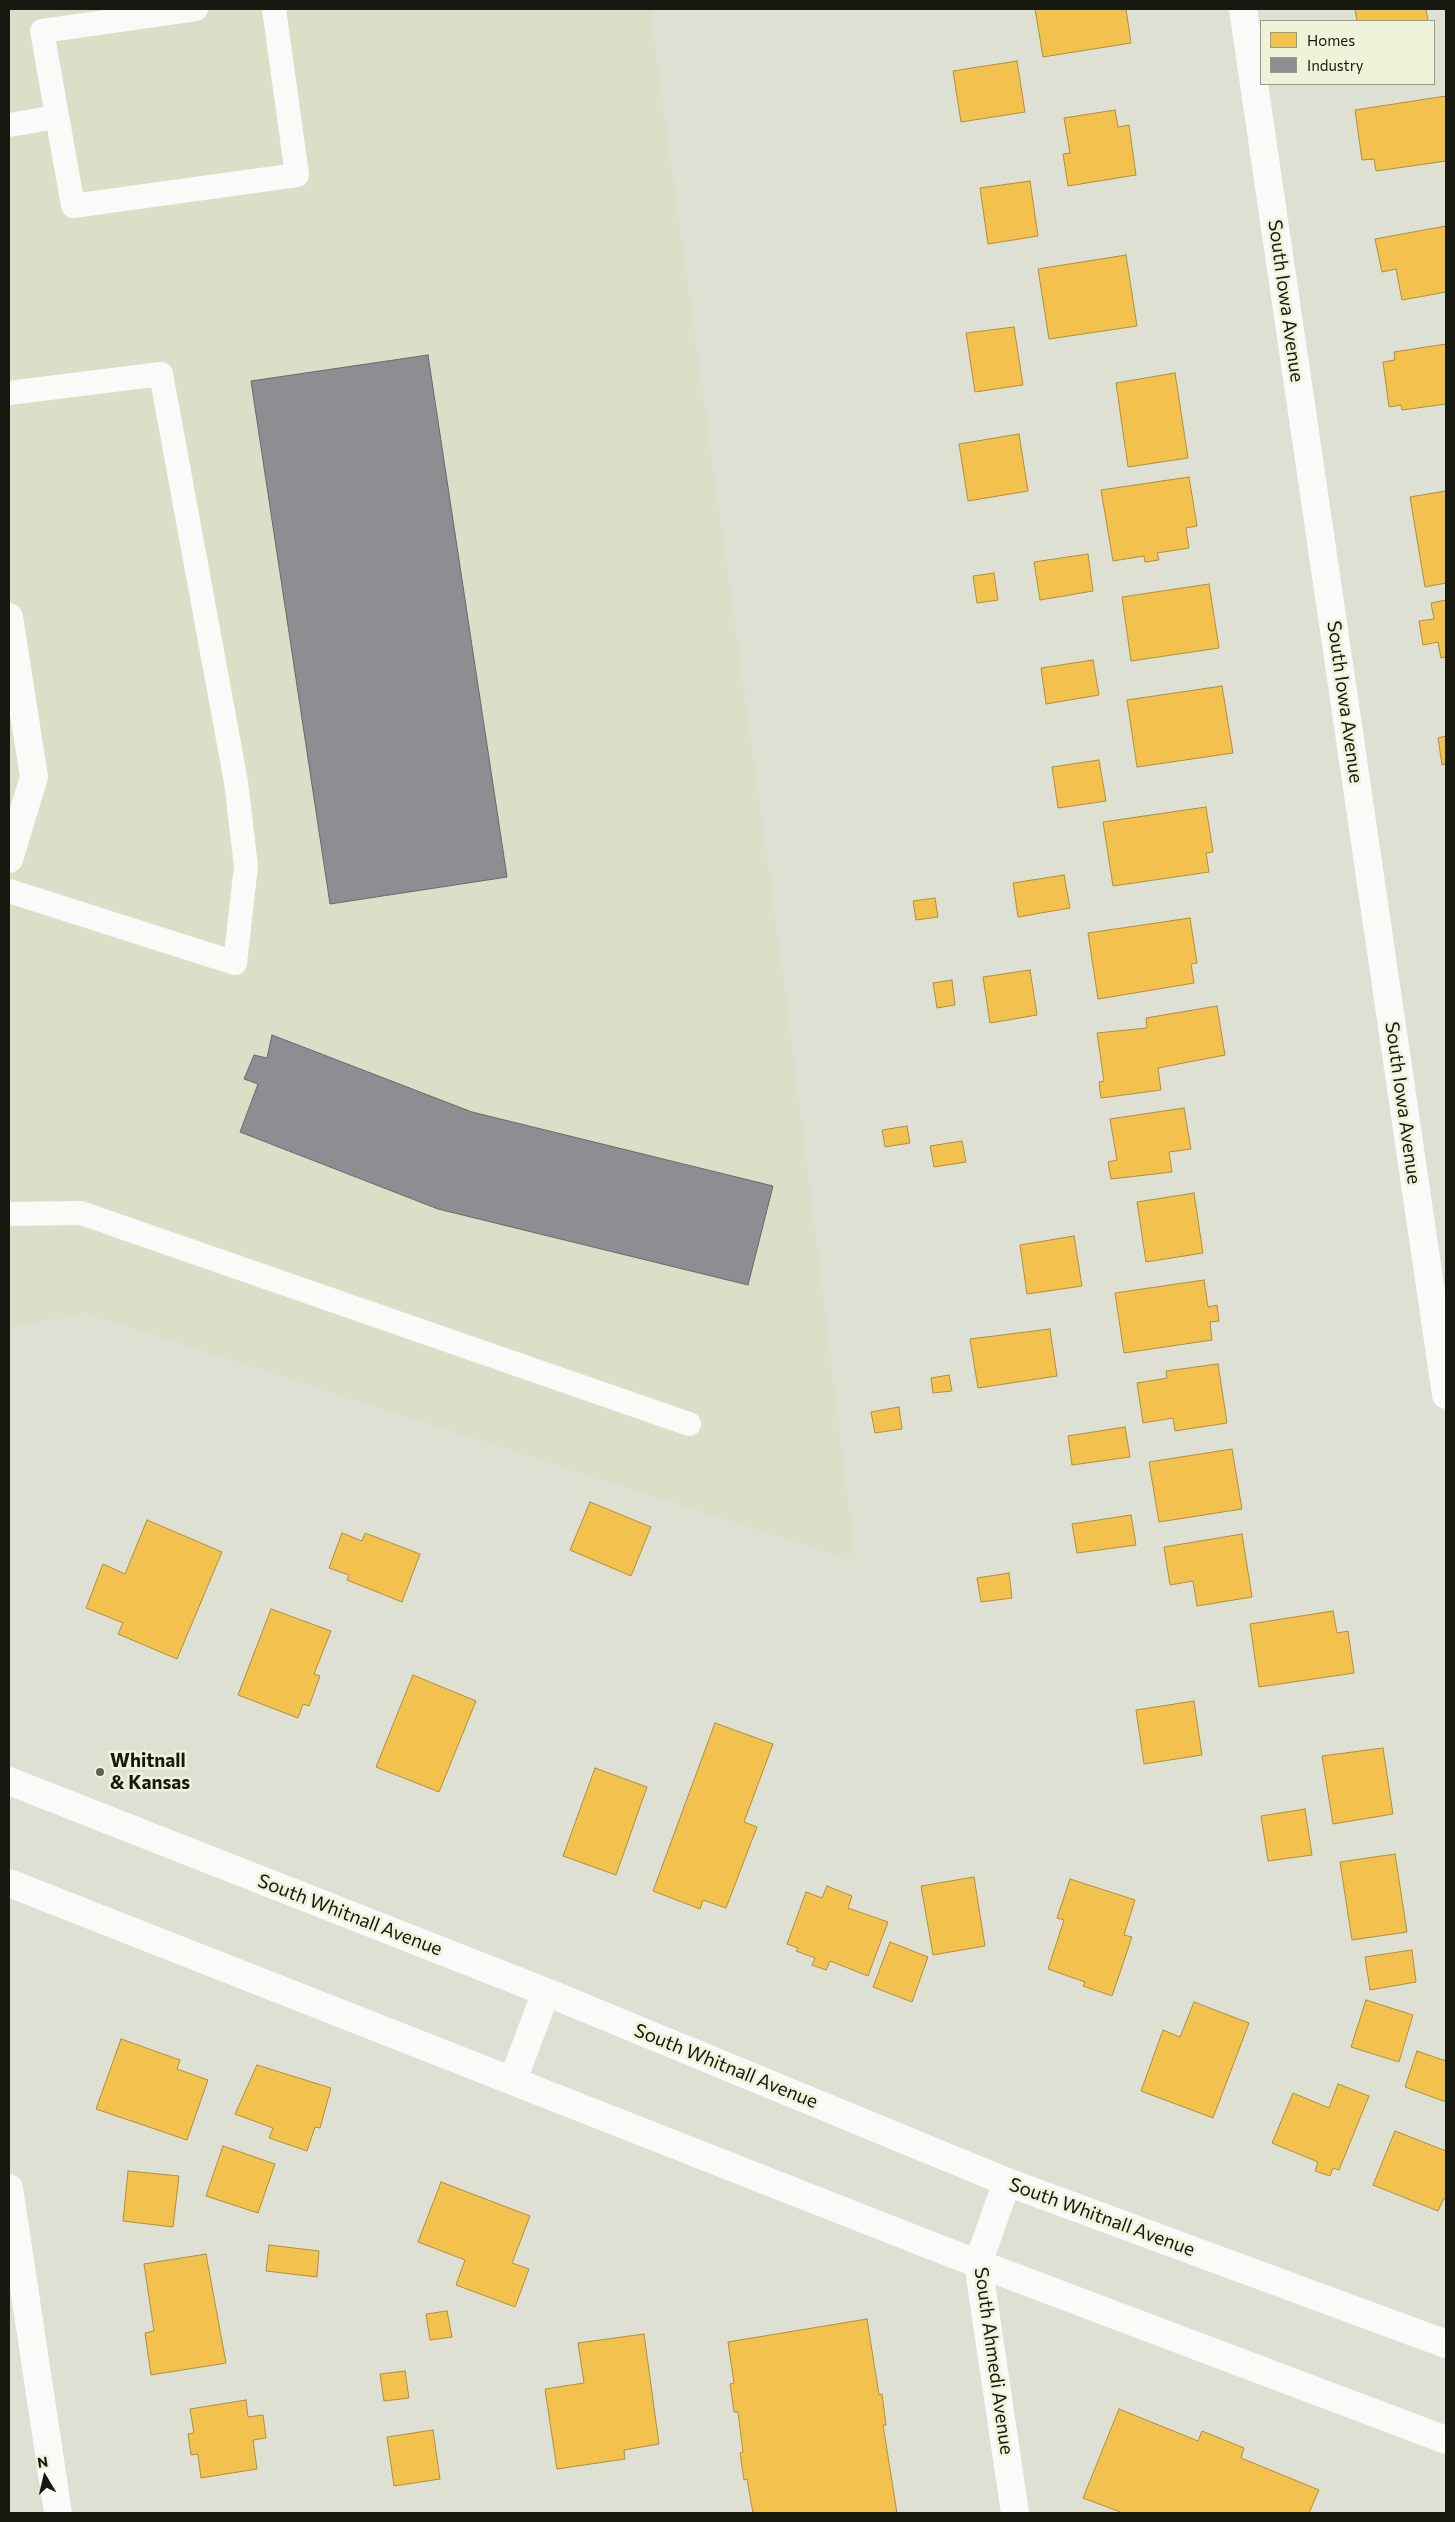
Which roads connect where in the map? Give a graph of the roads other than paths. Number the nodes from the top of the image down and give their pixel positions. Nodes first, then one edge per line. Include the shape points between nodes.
1 (196, 9) edge
2 (274, 9) edge
3 (1243, 9) edge
4 (56, 117) junction
5 (9, 125) edge
6 (9, 393) edge
7 (9, 619) edge
8 (15, 696) edge
9 (9, 859) edge
10 (9, 891) edge
11 (9, 1214) edge
12 (1446, 1395) edge
13 (689, 1424) dead end
14 (9, 1781) edge
15 (9, 1883) edge
16 (546, 1992) junction
17 (513, 2080) junction
18 (1007, 2182) junction
19 (9, 2188) edge
20 (978, 2264) junction
21 (1446, 2344) edge
22 (1446, 2440) edge
23 (58, 2513) edge
24 (1015, 2513) edge

1 - 4 lane via 42,31
2 - 4 lane via 297,175 72,206
3 - 12 street, South Iowa Avenue
4 - 5 lane
6 - 10 lane via 161,374 237,791 246,866 235,963
7 - 8 street
8 - 9 street via 34,777
11 - 13 lane via 81,1213
14 - 16 street, South Whitnall Avenue
15 - 17 street
16 - 17 street
16 - 18 street, South Whitnall Avenue
17 - 20 street
18 - 20 street, South Ahmedi Avenue
18 - 21 street, South Whitnall Avenue
19 - 23 street
20 - 22 street
20 - 24 street, South Ahmedi Avenue

